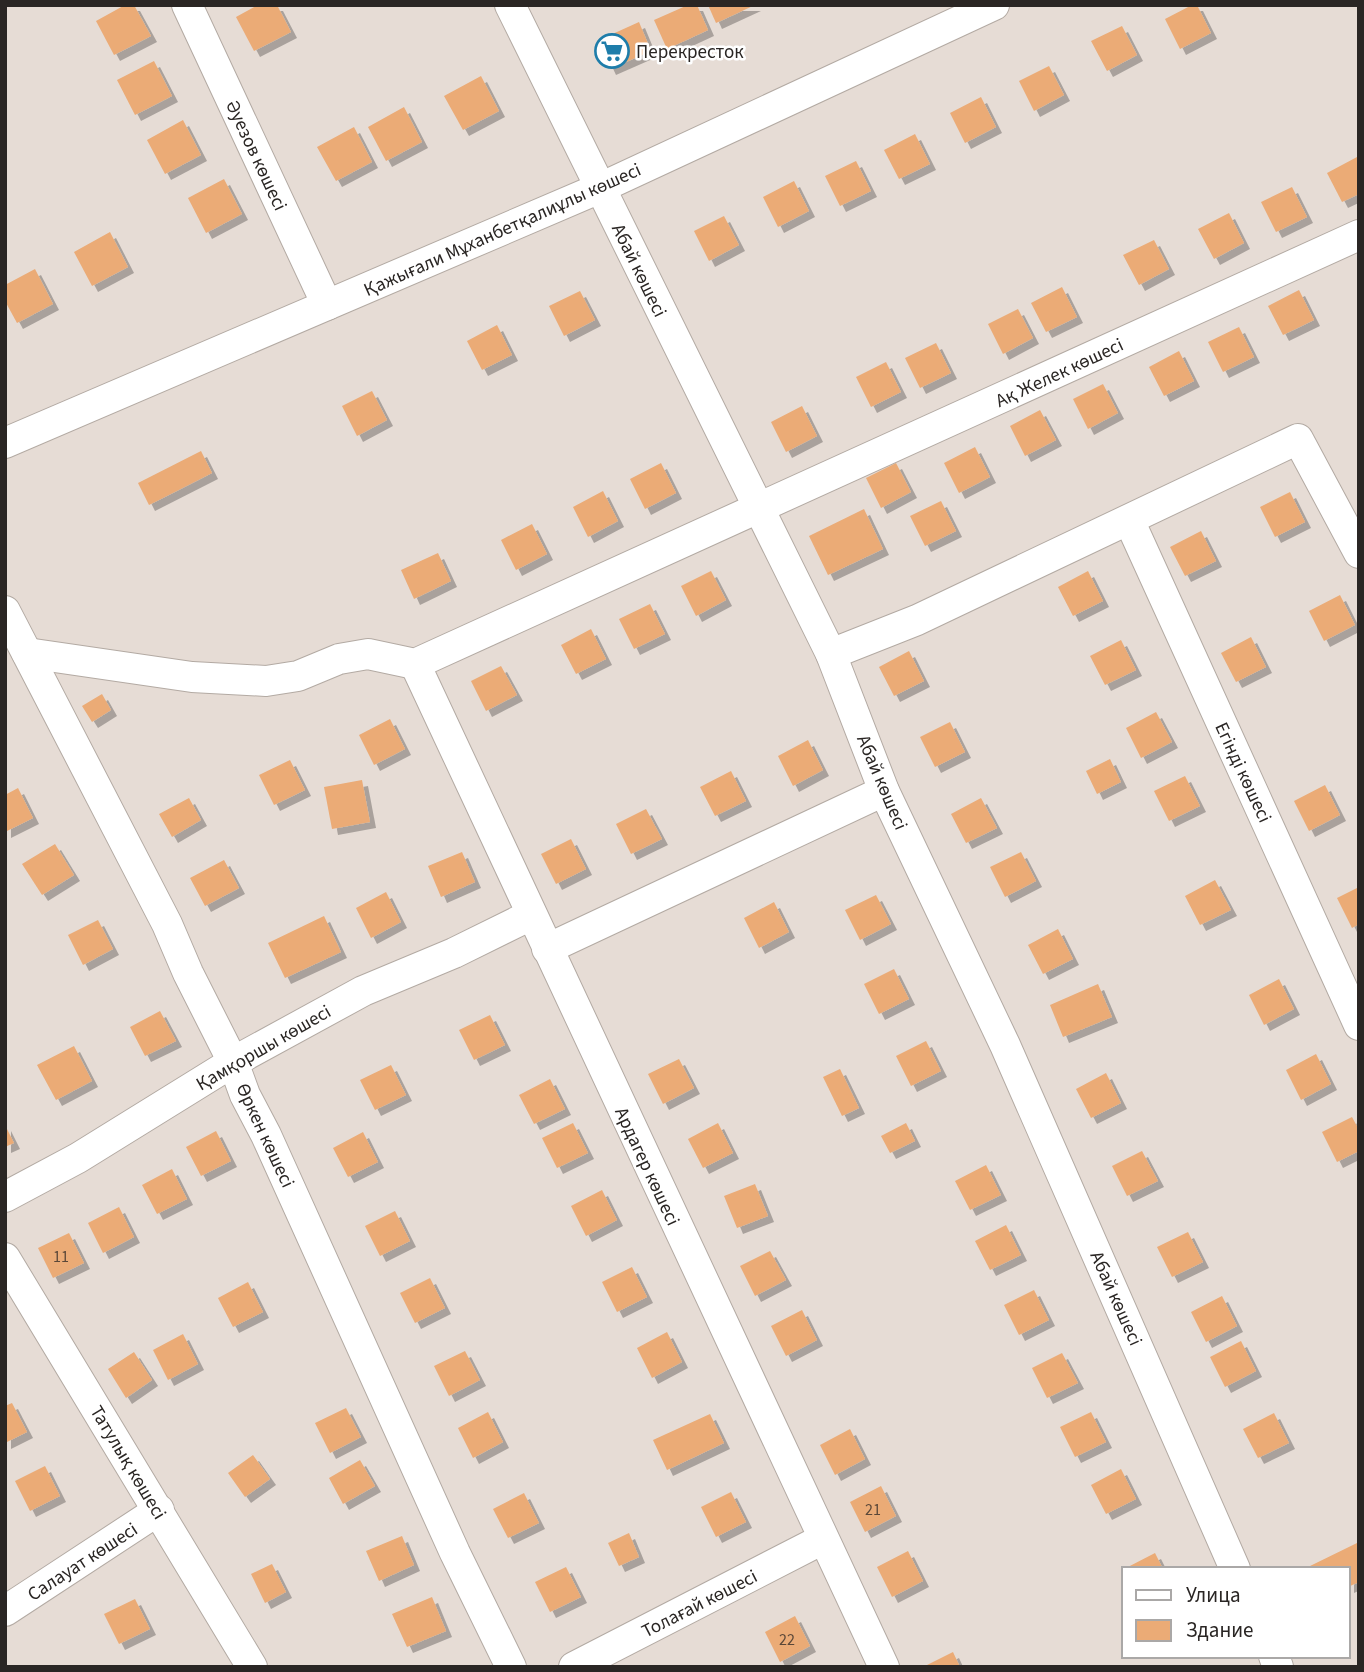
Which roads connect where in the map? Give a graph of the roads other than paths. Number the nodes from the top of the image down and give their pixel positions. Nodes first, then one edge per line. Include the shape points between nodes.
1 (187, 5) edge
2 (510, 5) edge
3 (994, 5) edge
4 (600, 188) junction
5 (1359, 235) edge
6 (327, 305) junction
7 (7, 437) edge
8 (759, 509) junction
9 (1129, 520) junction
10 (1359, 554) edge
11 (5, 611) edge
12 (27, 653) junction
13 (831, 654) junction
14 (415, 664) junction
15 (884, 791) junction
16 (531, 915) junction
17 (547, 949) junction
18 (1359, 1025) edge
19 (233, 1062) junction
20 (5, 1197) edge
21 (5, 1258) edge
22 (159, 1510) junction
23 (823, 1539) junction
24 (1234, 1567) edge
25 (5, 1611) edge
26 (252, 1667) edge
27 (511, 1667) edge
28 (574, 1667) edge
29 (884, 1667) edge

1 - 6 street, Әуезов көшесі
2 - 4 street, Абай көшесі
3 - 4 street, Қажығали Мұханбетқалиұлы көшесі
4 - 6 street, Қажығали Мұханбетқалиұлы көшесі
4 - 8 street, Абай көшесі
5 - 8 street, Ақ Желек көшесі
6 - 7 street, Қажығали Мұханбетқалиұлы көшесі
8 - 13 street, Абай көшесі
8 - 14 street, Ақ Желек көшесі
9 - 10 street via 1298,439
9 - 13 street via 918,620
9 - 18 street, Егінді көшесі
11 - 12 street, Өркен көшесі
12 - 14 street via 192,677 266,681 298,677 339,659 368,654
12 - 19 street, Өркен көшесі
13 - 15 street, Абай көшесі
14 - 16 street, Ардагер көшесі
15 - 17 street
15 - 24 street, Абай көшесі via 1005,1045
16 - 17 street, Ардагер көшесі
16 - 19 street, Қамқоршы көшесі via 363,991
17 - 23 street, Ардагер көшесі
19 - 20 street, Қамқоршы көшесі via 78,1158
19 - 27 street, Өркен көшесі
21 - 22 street, Татулық көшесі
22 - 25 street, Салауат көшесі
22 - 26 street, Татулық көшесі
23 - 28 street, Толағай көшесі
23 - 29 street, Ардагер көшесі

